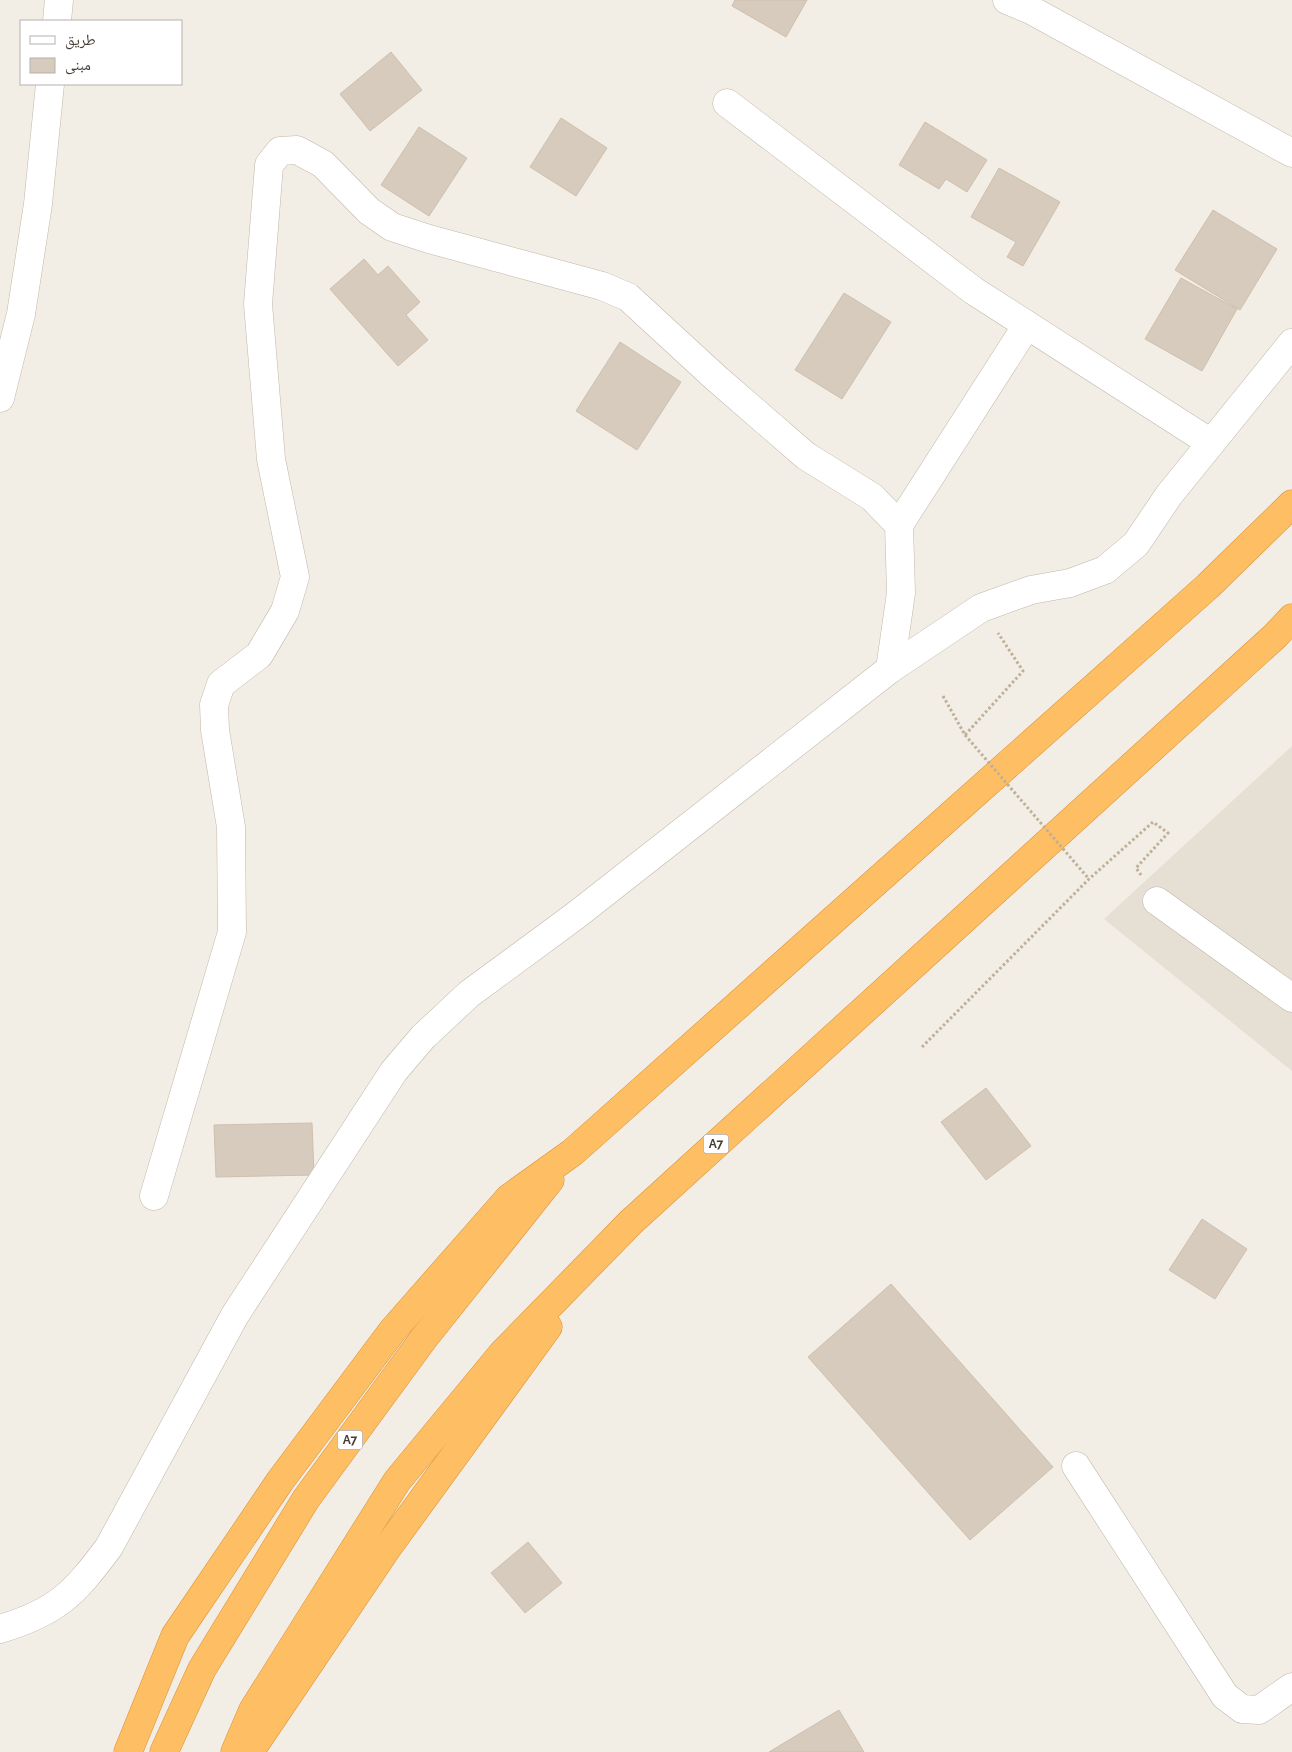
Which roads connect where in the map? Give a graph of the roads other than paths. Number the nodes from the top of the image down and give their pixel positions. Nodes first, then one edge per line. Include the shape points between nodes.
1 (59, 0) edge
2 (1007, 0) edge
3 (57, 20) edge
4 (50, 85) edge
5 (728, 103) dead end
6 (1292, 153) edge
7 (1026, 325) junction
8 (1292, 343) edge
9 (0, 398) edge
10 (1211, 443) junction
11 (1292, 504) edge
12 (899, 525) junction
13 (1292, 618) edge
14 (890, 669) junction
15 (1157, 901) road end
16 (1292, 998) edge
17 (572, 1152) junction
18 (154, 1196) dead end
19 (631, 1222) junction
20 (1076, 1466) dead end
21 (0, 1629) edge
22 (1292, 1687) edge
23 (128, 1752) edge
24 (164, 1752) edge
25 (235, 1752) edge
26 (252, 1752) edge

1 - 3 street
2 - 6 street via 1040,14
4 - 9 street via 27,277
5 - 7 street via 966,285
7 - 10 street
7 - 12 street
8 - 10 street
10 - 14 street via 1169,495 1136,544 1105,570 1031,590 981,608
11 - 17 highway, A7 via 1208,586
12 - 14 street via 900,593
12 - 18 street via 872,497 806,456 628,297 602,286 392,227 369,211 323,164 297,150 280,151 269,165 258,304 271,459 295,577 286,611 259,655 221,684 214,705 215,730 232,827 232,932
13 - 19 highway, A7
14 - 21 street via 469,994 423,1037 394,1071 235,1315 109,1547 84,1582 59,1604 30,1620
15 - 16 street
17 - 23 highway via 509,1198 393,1330 280,1481 175,1636
17 - 24 highway, A7 via 424,1338 306,1499 202,1669
19 - 25 highway, A7 via 502,1354 397,1481 253,1710
19 - 26 highway via 537,1341 388,1547 257,1739
20 - 22 street via 1225,1696 1242,1709 1259,1710

